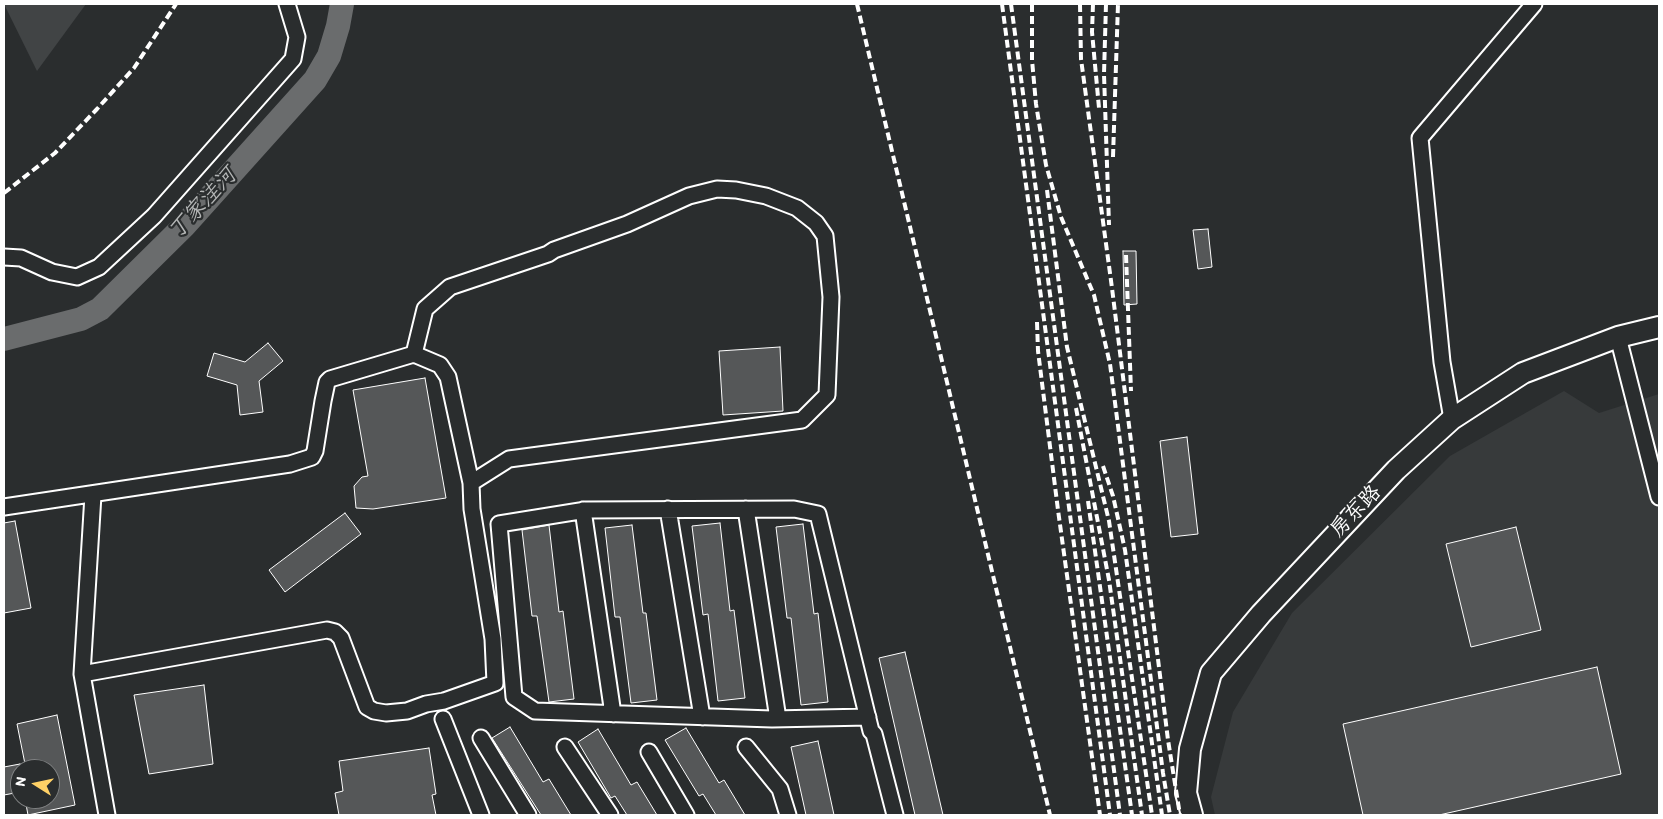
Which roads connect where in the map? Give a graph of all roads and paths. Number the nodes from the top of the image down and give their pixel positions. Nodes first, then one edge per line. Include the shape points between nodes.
1 (288, 4) edge
2 (1534, 4) edge
3 (4, 256) edge
4 (1659, 327) edge
5 (1618, 337) junction
6 (414, 354) junction
7 (1452, 419) junction
8 (471, 482) junction
9 (93, 495) junction
10 (1659, 497) edge
11 (4, 507) edge
12 (668, 509) junction
13 (746, 509) junction
14 (583, 510) junction
15 (82, 674) junction
16 (612, 714) junction
17 (702, 717) junction
18 (868, 717) junction
19 (442, 719) dead end
20 (778, 719) junction
21 (481, 738) dead end
22 (565, 747) dead end
23 (746, 747) dead end
24 (649, 752) dead end
25 (107, 815) edge
26 (482, 815) edge
27 (528, 815) edge
28 (610, 815) edge
29 (686, 815) edge
30 (788, 815) edge
31 (895, 815) edge
32 (1192, 815) edge

1 - 3 street via 297,37 294,59 154,216 99,267 77,277 52,272 21,258
2 - 7 street via 1420,138 1442,362
4 - 5 main road, 房东路
5 - 7 main road, 房东路 via 1523,373
5 - 10 street
6 - 8 street via 440,365 448,377
6 - 8 street via 425,309 450,286 548,254 689,196 736,190 766,196 796,208 816,223 825,236 831,297 827,395 802,420 509,459
6 - 9 street via 340,375 327,382 312,456 290,464
7 - 32 main road, 房东路 via 1396,470 1324,546 1211,674 1190,749 1186,793
8 - 15 street via 472,509 493,639 494,683 407,711 374,711 367,707 341,638 327,630
9 - 11 street
9 - 15 street
12 - 13 street
12 - 14 street
12 - 17 street
13 - 18 street via 794,509 818,514
13 - 20 street
14 - 16 street
14 - 16 street via 499,524 514,697 534,711
15 - 25 street
16 - 17 street
17 - 20 street
18 - 20 street
18 - 31 street
19 - 26 street
21 - 27 street
22 - 28 street
23 - 30 street via 780,789
24 - 29 street

